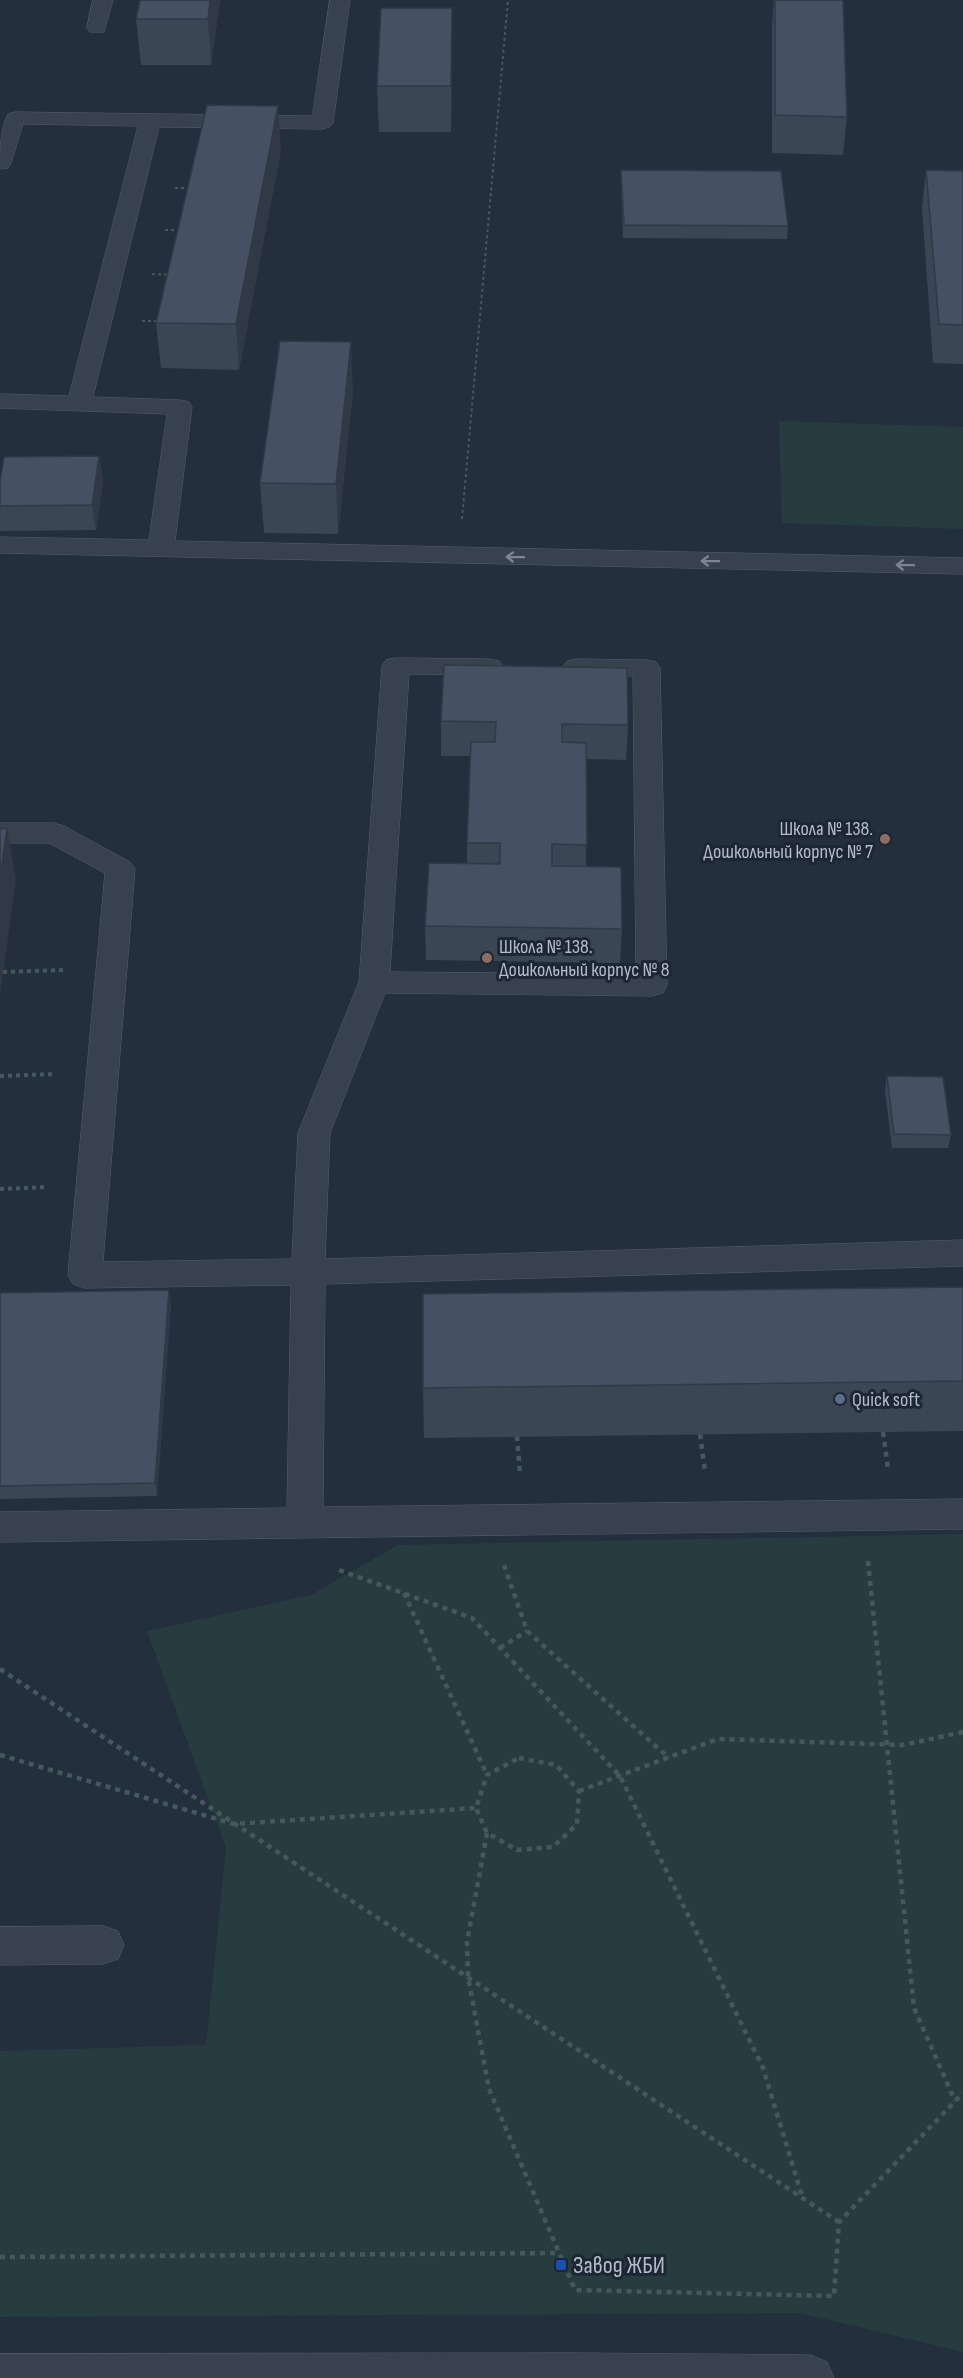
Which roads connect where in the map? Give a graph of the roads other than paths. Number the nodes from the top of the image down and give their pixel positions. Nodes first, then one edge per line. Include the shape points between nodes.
1 (104, 0) edge
2 (340, 0) edge
3 (97, 28) dead end
4 (150, 121) junction
5 (0, 163) edge
6 (0, 401) edge
7 (78, 404) junction
8 (0, 545) edge
9 (161, 549) junction
10 (963, 566) edge
11 (515, 667) edge
12 (551, 667) edge
13 (0, 833) edge
14 (374, 982) junction
15 (963, 1253) edge
16 (308, 1272) junction
17 (963, 1514) edge
18 (306, 1523) junction
19 (0, 1527) edge
20 (103, 1945) dead end
21 (0, 1946) edge
22 (0, 2377) edge
23 (811, 2378) edge

1 - 3 street
2 - 4 street via 322,123
4 - 5 street via 15,118
4 - 7 street
6 - 7 street
7 - 9 street via 180,407
8 - 9 street
10 -> 9 street
11 - 14 street via 396,666
12 - 14 street via 646,668 652,985
13 - 16 street via 54,833 120,869 85,1275
14 - 16 street via 314,1133
15 - 16 street
16 - 18 street
17 - 18 street
18 - 19 street
20 - 21 street
22 - 23 street

